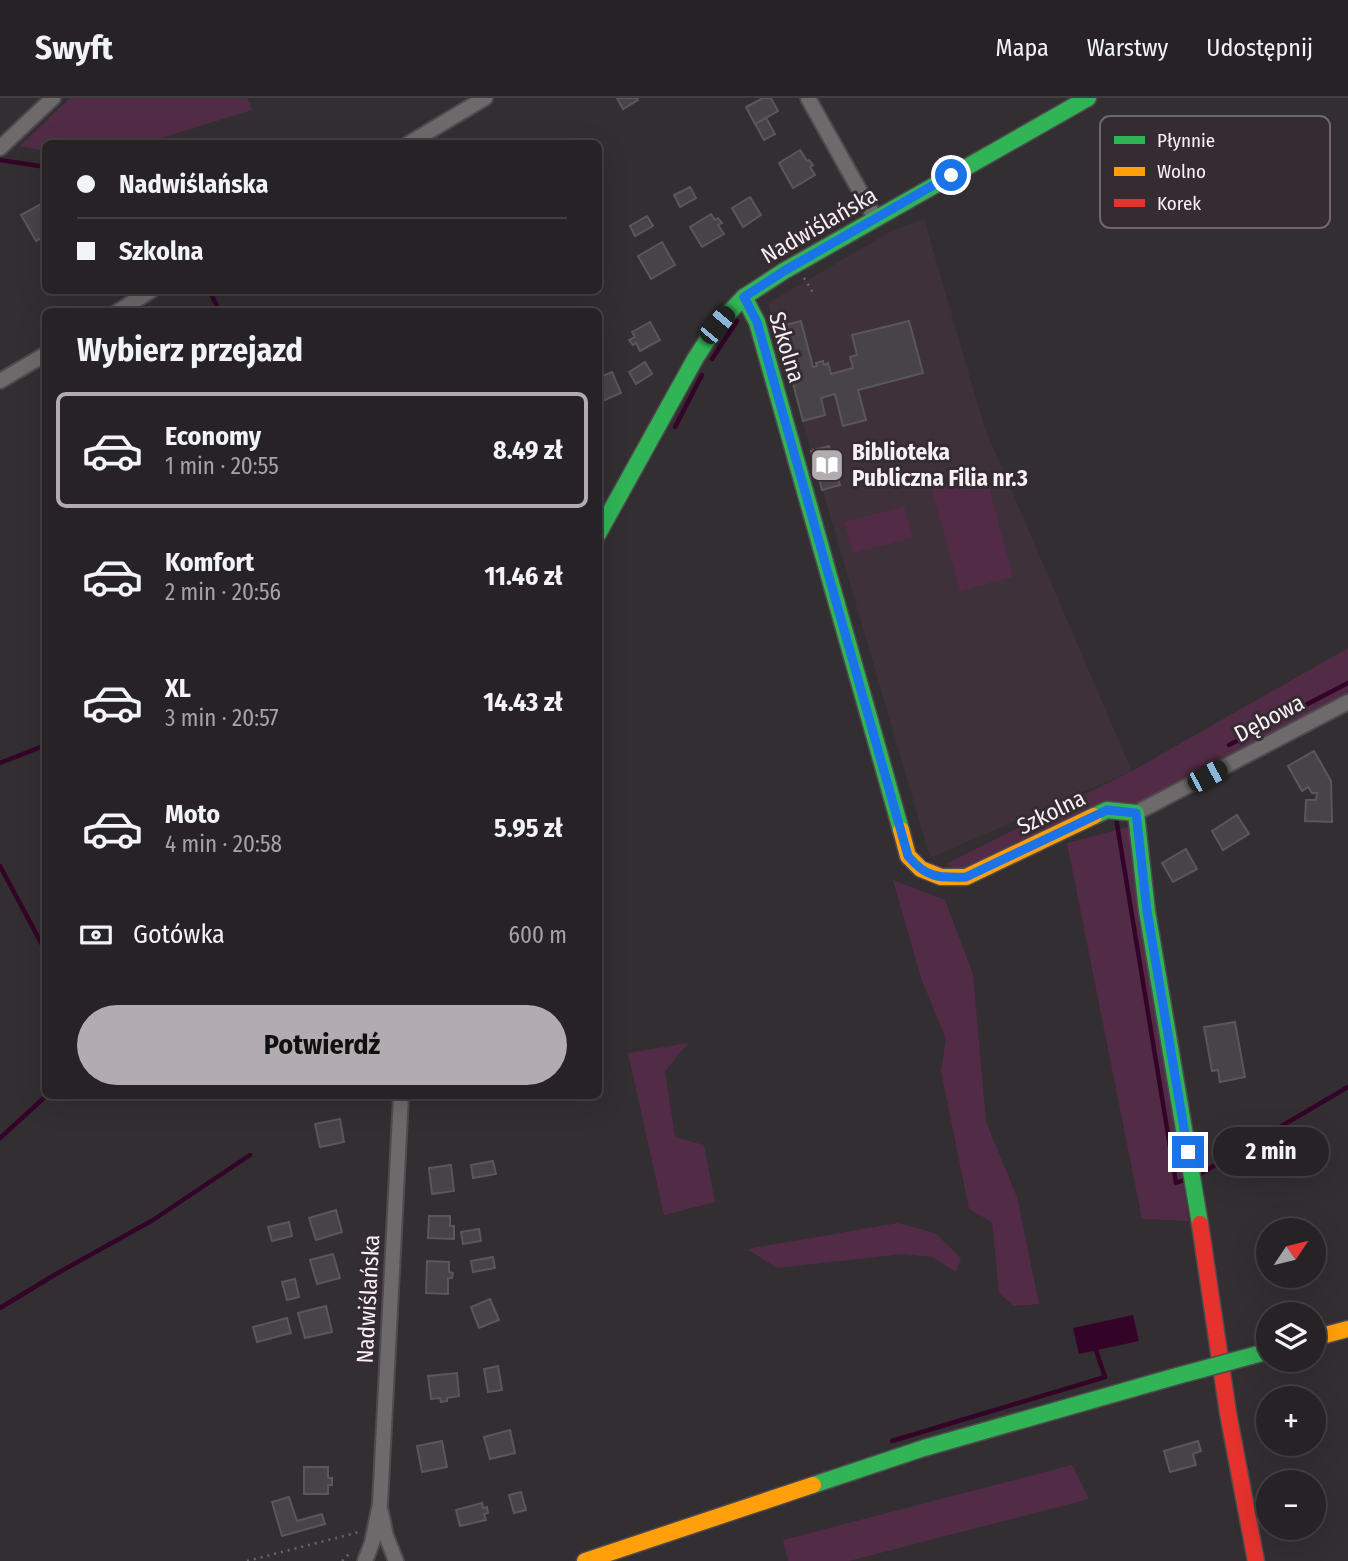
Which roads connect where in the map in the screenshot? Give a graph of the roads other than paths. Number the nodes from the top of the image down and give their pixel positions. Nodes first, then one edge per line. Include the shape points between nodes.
1 (53, 98) edge
2 (485, 98) edge
3 (808, 98) edge
4 (1088, 98) edge
5 (415, 140) edge
6 (0, 148) edge
7 (876, 218) junction
8 (146, 294) edge
9 (744, 297) junction
10 (123, 308) edge
11 (42, 356) edge
12 (0, 381) edge
13 (602, 527) edge
14 (1348, 702) edge
15 (1136, 813) junction
16 (401, 1099) edge
17 (1348, 1329) edge
18 (1326, 1335) edge
19 (1256, 1355) edge
20 (380, 1504) junction
21 (365, 1561) edge
22 (396, 1561) edge
23 (584, 1561) edge
24 (1255, 1561) edge

1 - 6 street
2 - 5 street
3 - 7 street
4 - 7 street, Nadwiślańska
7 - 9 street, Nadwiślańska
8 - 10 street
9 - 13 street, Nadwiślańska via 717,325 695,359
9 - 15 street, Szkolna via 757,322 908,856 931,876 966,877 1107,810
11 - 12 street
14 - 15 street, Dębowa
15 - 24 street via 1147,911
16 - 20 street, Nadwiślańska
17 - 18 street
19 - 23 street, bridge via 924,1448
20 - 21 street, Nadwiślańska
20 - 22 street, Nadwiślańska

